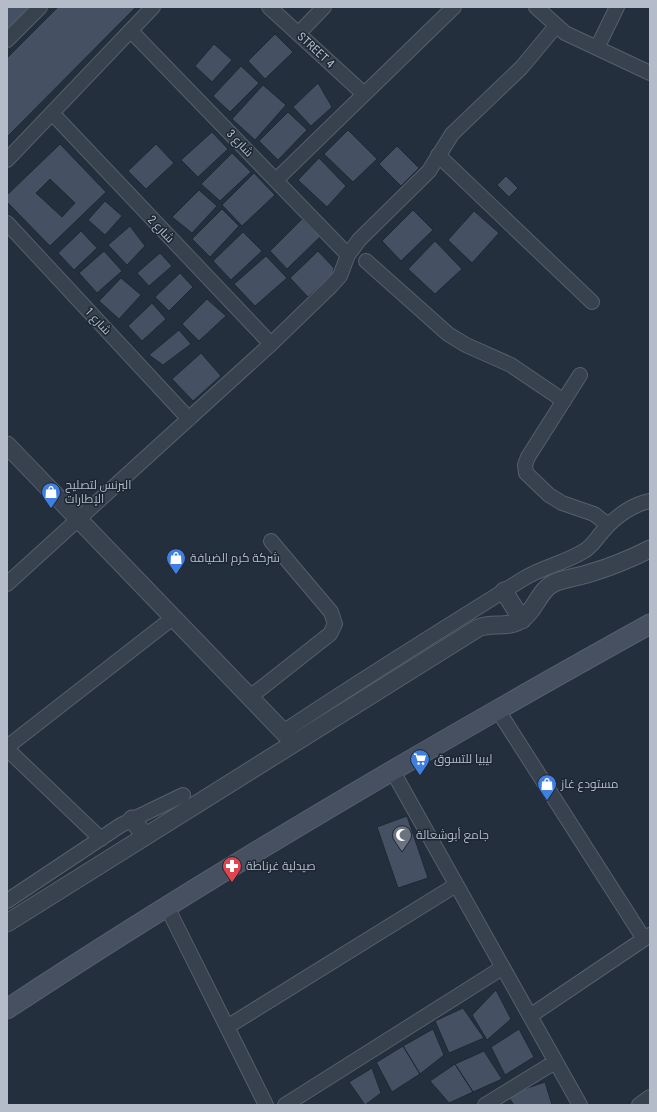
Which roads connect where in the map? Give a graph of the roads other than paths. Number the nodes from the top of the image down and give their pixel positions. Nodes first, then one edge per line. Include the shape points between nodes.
1 (40, 7) edge
2 (144, 7) edge
3 (154, 7) edge
4 (269, 7) edge
5 (324, 7) edge
6 (454, 7) edge
7 (536, 7) edge
8 (617, 7) edge
9 (556, 26) junction
10 (131, 31) junction
11 (298, 34) junction
12 (7, 40) edge
13 (597, 48) junction
14 (650, 73) edge
15 (364, 94) junction
16 (52, 114) junction
17 (7, 149) edge
18 (438, 155) junction
19 (7, 160) edge
20 (276, 180) junction
21 (7, 223) edge
22 (348, 255) junction
23 (366, 261) dead end
24 (592, 302) dead end
25 (271, 344) junction
26 (580, 374) dead end
27 (564, 401) junction
28 (189, 419) junction
29 (7, 445) edge
30 (650, 501) edge
31 (79, 520) junction
32 (608, 525) junction
33 (272, 541) dead end
34 (650, 549) edge
35 (7, 584) edge
36 (504, 591) junction
37 (174, 617) junction
38 (522, 620) junction
39 (650, 624) edge
40 (250, 697) junction
41 (497, 709) junction
42 (288, 737) junction
43 (7, 748) edge
44 (392, 770) junction
45 (183, 795) dead end
46 (132, 819) junction
47 (145, 836) junction
48 (101, 839) junction
49 (456, 885) junction
50 (7, 901) edge
51 (167, 908) junction
52 (7, 923) edge
53 (647, 937) edge
54 (502, 968) junction
55 (7, 1009) edge
56 (530, 1016) junction
57 (226, 1027) junction
58 (555, 1062) junction
59 (650, 1098) edge
60 (266, 1105) edge
61 (285, 1105) edge
62 (485, 1105) edge
63 (580, 1105) edge
64 (639, 1105) edge

1 - 12 street
2 - 17 street
3 - 10 street
4 - 11 street, STREET 4
5 - 11 street
6 - 15 street
7 - 9 street
8 - 13 street
9 - 13 street
9 - 18 street via 516,73 452,134
10 - 16 street
10 - 20 street, شارع 3
11 - 15 street, STREET 4
13 - 14 street
15 - 20 street
16 - 19 street
16 - 25 street, شارع 2
18 - 22 street via 429,171 359,240
18 - 24 street
20 - 22 street, شارع 3
21 - 28 street, شارع 1
22 - 25 street via 336,281
23 - 27 street via 448,334 511,365
25 - 28 street
26 - 27 street
27 - 32 street via 526,461 526,473 555,500 594,514
28 - 31 street
29 - 31 street
30 - 32 street via 633,508
31 - 35 street
31 - 37 street
32 - 36 street via 584,552 534,572
33 - 40 street via 331,612 335,624 330,634
34 - 38 street via 611,566 555,583 541,594 532,610
36 - 38 street
36 - 42 street via 392,660
37 - 40 street
37 - 43 street
38 - 42 street via 510,625 478,628
39 - 41 main road
40 - 42 street
41 - 44 main road
41 - 53 street
42 - 47 street
43 - 48 street
44 - 49 street
44 - 51 main road
45 - 46 street
46 - 47 street
46 - 48 street
47 - 52 street
48 - 50 street
49 - 54 street
49 - 57 street
51 - 55 main road
51 - 57 street
53 - 56 street
54 - 56 street
54 - 61 street
56 - 58 street
57 - 60 street
58 - 62 street
58 - 63 street
59 - 64 street

